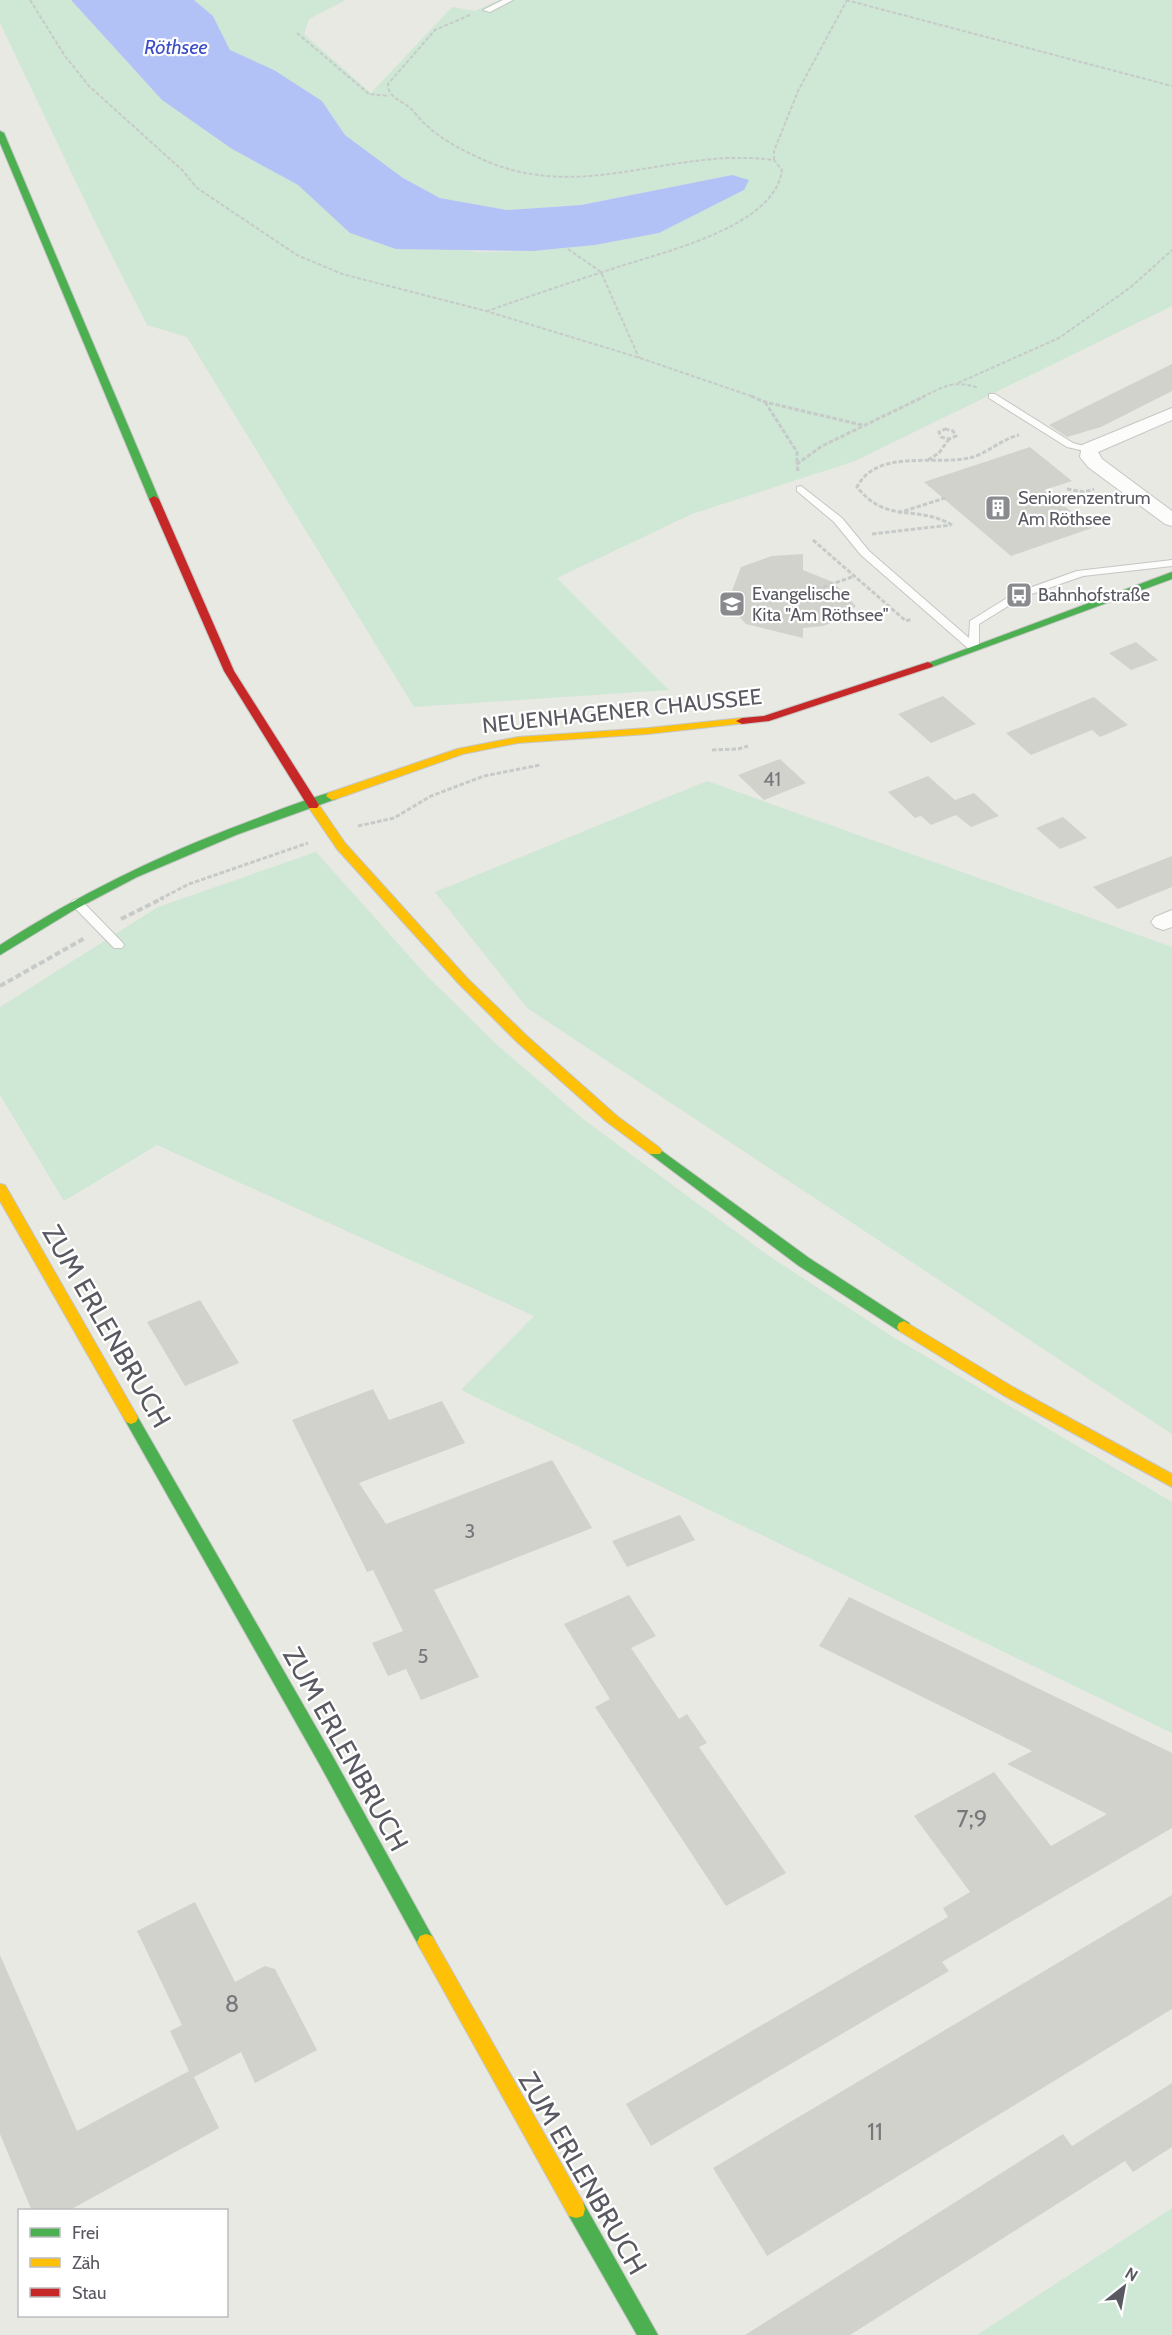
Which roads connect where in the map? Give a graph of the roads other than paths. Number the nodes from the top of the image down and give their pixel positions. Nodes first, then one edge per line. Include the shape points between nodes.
1 (509, 0) edge
2 (487, 10) road end
3 (0, 133) edge
4 (992, 396) road end
5 (1172, 413) edge
6 (1089, 449) junction
7 (801, 489) road end
8 (1172, 520) edge
9 (1172, 563) edge
10 (1172, 575) edge
11 (974, 648) junction
12 (314, 802) junction
13 (77, 903) junction
14 (118, 945) dead end
15 (0, 951) edge
16 (0, 1189) edge
17 (1172, 1481) edge
18 (648, 2335) edge

1 - 2 lane
3 - 12 main road via 229,671
4 - 6 lane via 1070,445
5 - 6 street
6 - 8 street via 1095,463
7 - 11 lane via 838,520 881,567
9 - 11 lane via 1081,573 1019,595 974,623
10 - 11 main road, NEUENHAGENER CHAUSSEE
11 - 12 main road, NEUENHAGENER CHAUSSEE via 765,719 518,740 461,752
12 - 13 main road, NEUENHAGENER CHAUSSEE via 242,827
12 - 17 main road via 332,834 463,981 612,1119 858,1298 1008,1391
13 - 14 lane
13 - 15 main road, NEUENHAGENER CHAUSSEE
16 - 18 main road, ZUM ERLENBRUCH

